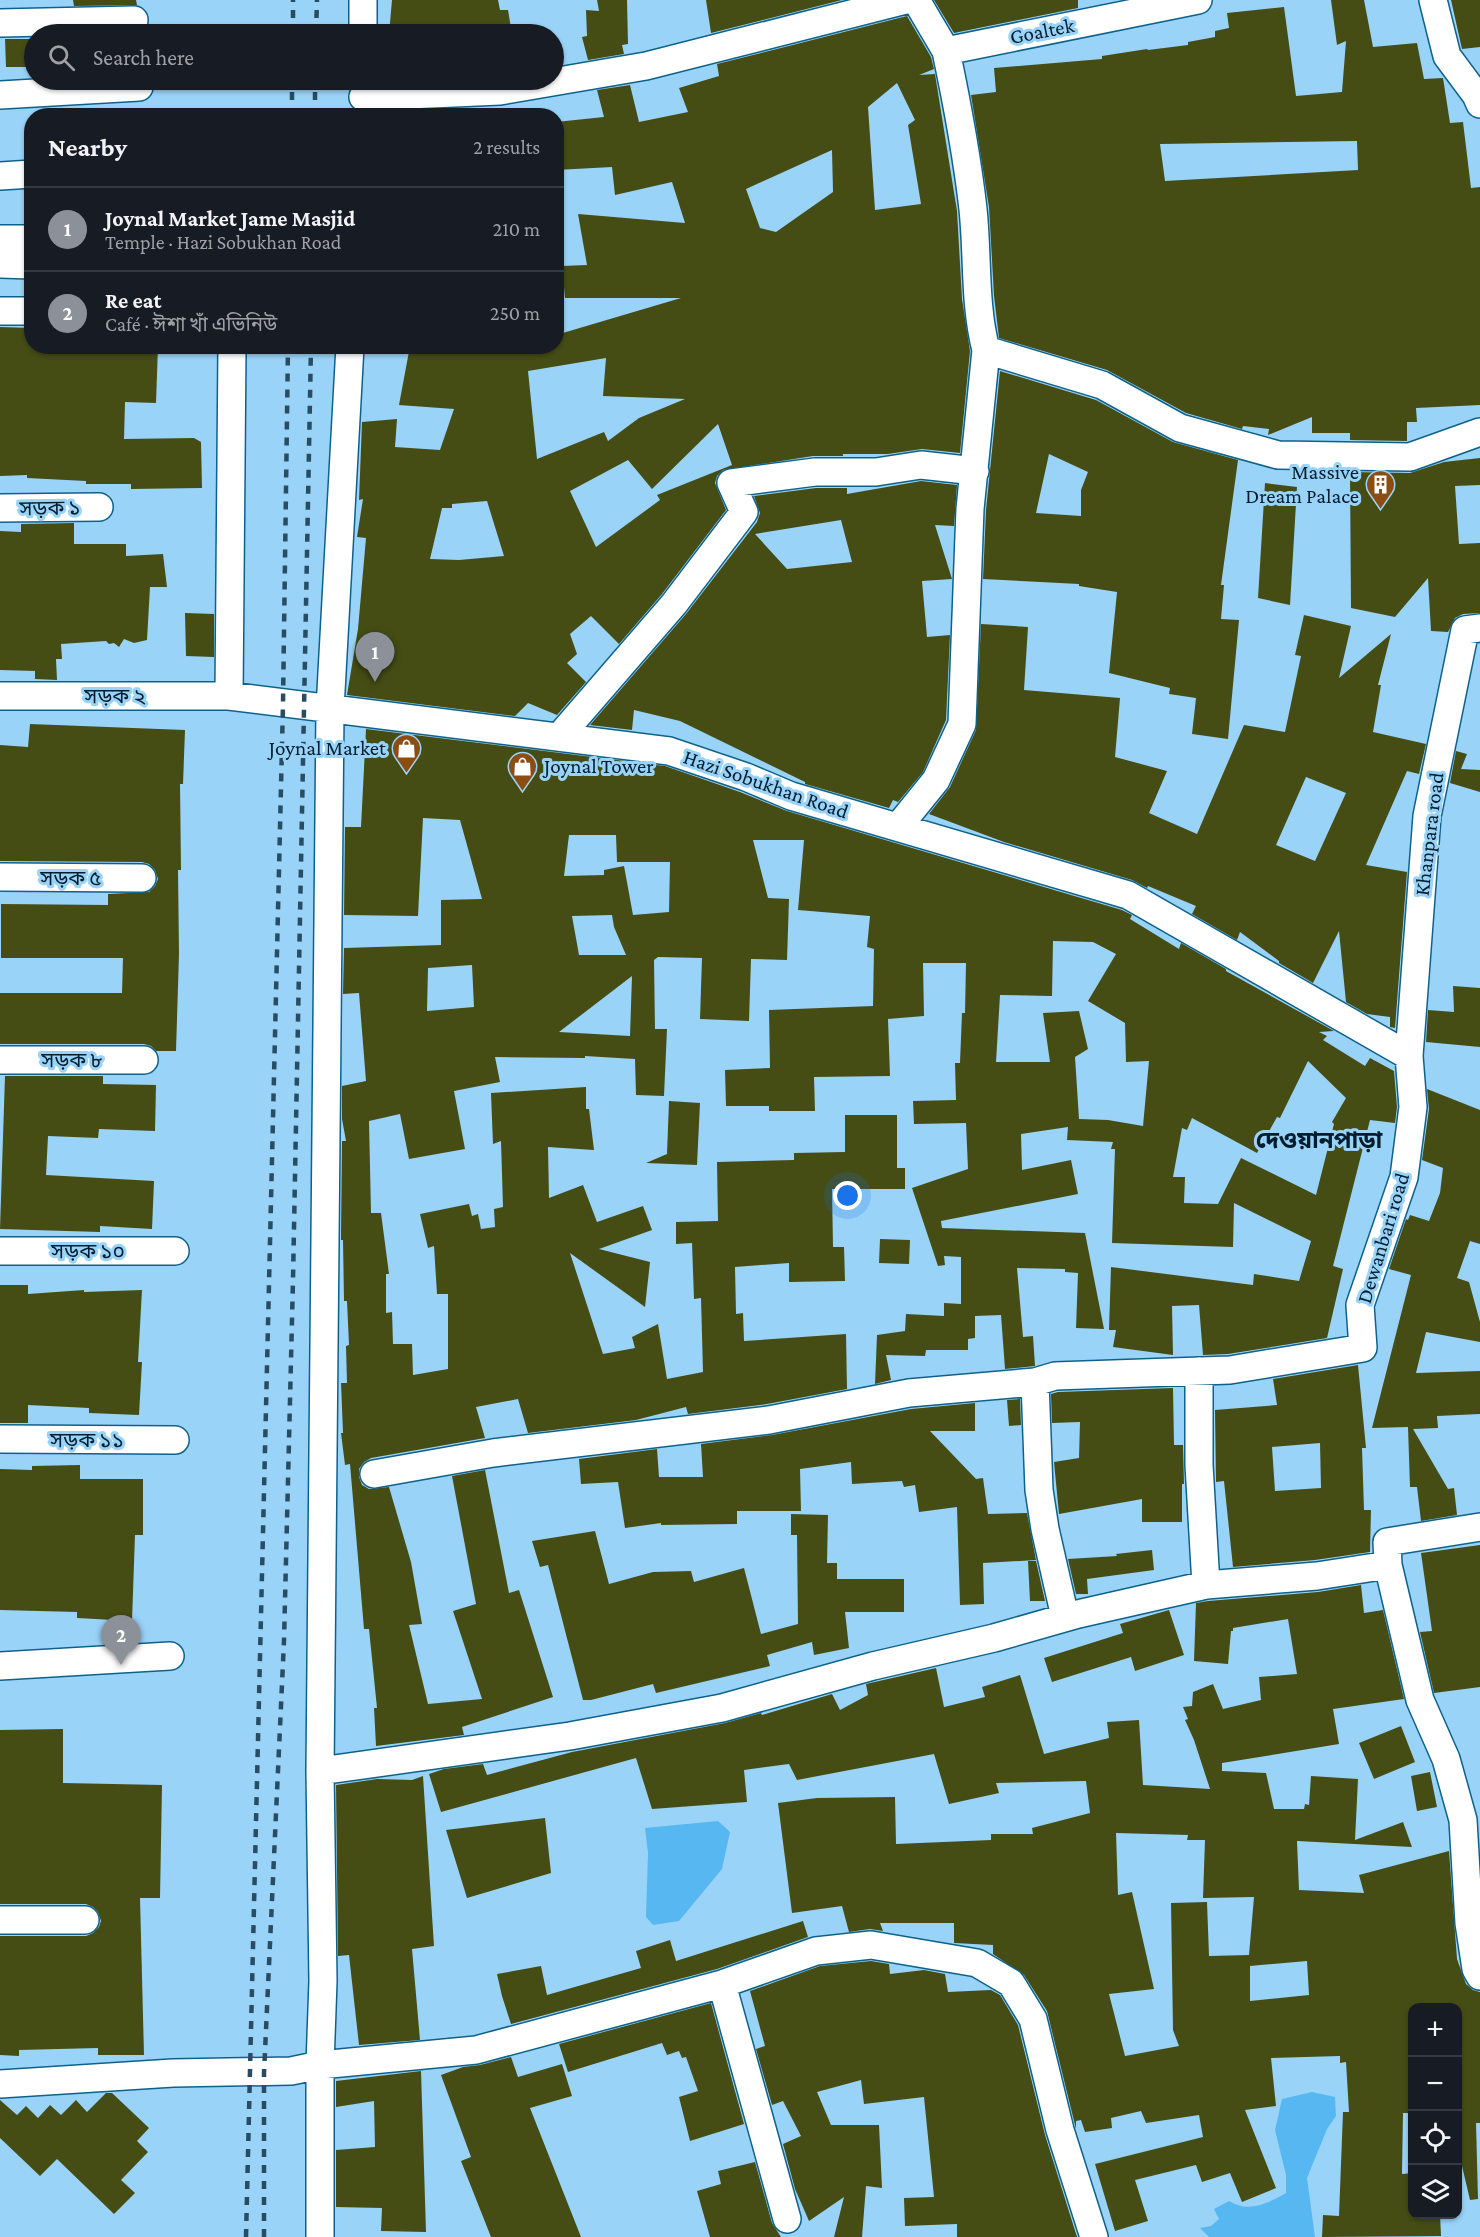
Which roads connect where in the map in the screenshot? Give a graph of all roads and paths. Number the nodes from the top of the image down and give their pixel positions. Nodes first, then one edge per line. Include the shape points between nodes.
1 (363, 0) edge
2 (906, 0) edge
3 (916, 0) edge
4 (1198, 0) edge
5 (1433, 0) edge
6 (134, 20) dead end
7 (0, 23) edge
8 (363, 24) edge
9 (946, 51) junction
10 (564, 80) edge
11 (87, 90) edge
12 (506, 90) edge
13 (0, 95) edge
14 (362, 97) edge
15 (1480, 104) edge
16 (24, 174) edge
17 (0, 176) edge
18 (0, 239) edge
19 (24, 239) edge
20 (0, 264) edge
21 (24, 264) edge
22 (0, 311) edge
23 (24, 311) edge
24 (986, 350) junction
25 (232, 354) edge
26 (350, 354) edge
27 (1480, 432) edge
28 (975, 471) junction
29 (99, 507) dead end
30 (0, 508) edge
31 (1480, 628) edge
32 (0, 696) edge
33 (229, 696) junction
34 (330, 709) junction
35 (559, 737) junction
36 (898, 827) junction
37 (0, 878) edge
38 (142, 878) dead end
39 (1409, 1056) junction
40 (0, 1060) edge
41 (144, 1060) dead end
42 (0, 1251) edge
43 (175, 1251) dead end
44 (1199, 1371) junction
45 (1035, 1382) junction
46 (0, 1439) edge
47 (175, 1440) dead end
48 (374, 1474) dead end
49 (1480, 1527) edge
50 (1388, 1565) junction
51 (1206, 1585) junction
52 (1065, 1617) junction
53 (170, 1656) dead end
54 (0, 1665) edge
55 (320, 1771) junction
56 (1473, 1881) edge
57 (0, 1920) edge
58 (86, 1920) dead end
59 (1480, 1976) edge
60 (722, 1984) junction
61 (320, 2064) junction
62 (0, 2084) edge
63 (787, 2219) dead end
64 (320, 2237) edge
65 (1094, 2237) edge

1 - 8 street
2 - 10 street via 646,66
3 - 9 street
4 - 9 street, Goaltek
5 - 15 street via 1447,56
6 - 7 street
9 - 24 street via 973,209 979,325
11 - 13 street
12 - 14 street
16 - 17 street
18 - 19 street
20 - 21 street
22 - 23 street
24 - 27 street via 1102,385 1180,428 1278,455 1410,457
24 - 28 street
25 - 33 street
26 - 34 street
28 - 35 street via 921,465 876,472 815,472 731,483 744,512 674,604
28 - 36 street via 962,724 936,780
29 - 30 street, সড়ক ১
31 - 39 street, Khanpara road via 1465,630 1426,816
32 - 33 street, সড়ক ২
33 - 34 street, Hazi Sobukhan Road
34 - 35 street, Hazi Sobukhan Road
34 - 55 street
35 - 36 street, Hazi Sobukhan Road via 669,751 791,796
36 - 39 street, Hazi Sobukhan Road via 1128,895
37 - 38 street, সড়ক ৫
39 - 44 street, Dewanbari road via 1413,1107 1404,1177 1360,1305 1363,1348 1230,1370
40 - 41 street, সড়ক ৮
42 - 43 street, সড়ক ১০
44 - 45 street via 1055,1376
44 - 51 street via 1199,1465
45 - 48 street via 909,1394 769,1420 493,1453
45 - 52 street via 1039,1490
46 - 47 street, সড়ক ১১
49 - 50 street via 1387,1542
50 - 51 street via 1317,1576
50 - 56 street via 1420,1700 1446,1759 1463,1820
51 - 52 street
52 - 55 street via 722,1708 570,1736
53 - 54 street
55 - 61 street
56 - 59 street via 1469,1923
57 - 58 street
60 - 61 street via 476,2050
60 - 63 street
60 - 65 street via 816,1952 871,1945 977,1963 1011,1983 1033,2019 1060,2130
61 - 62 street via 291,2071 173,2073
61 - 64 street

